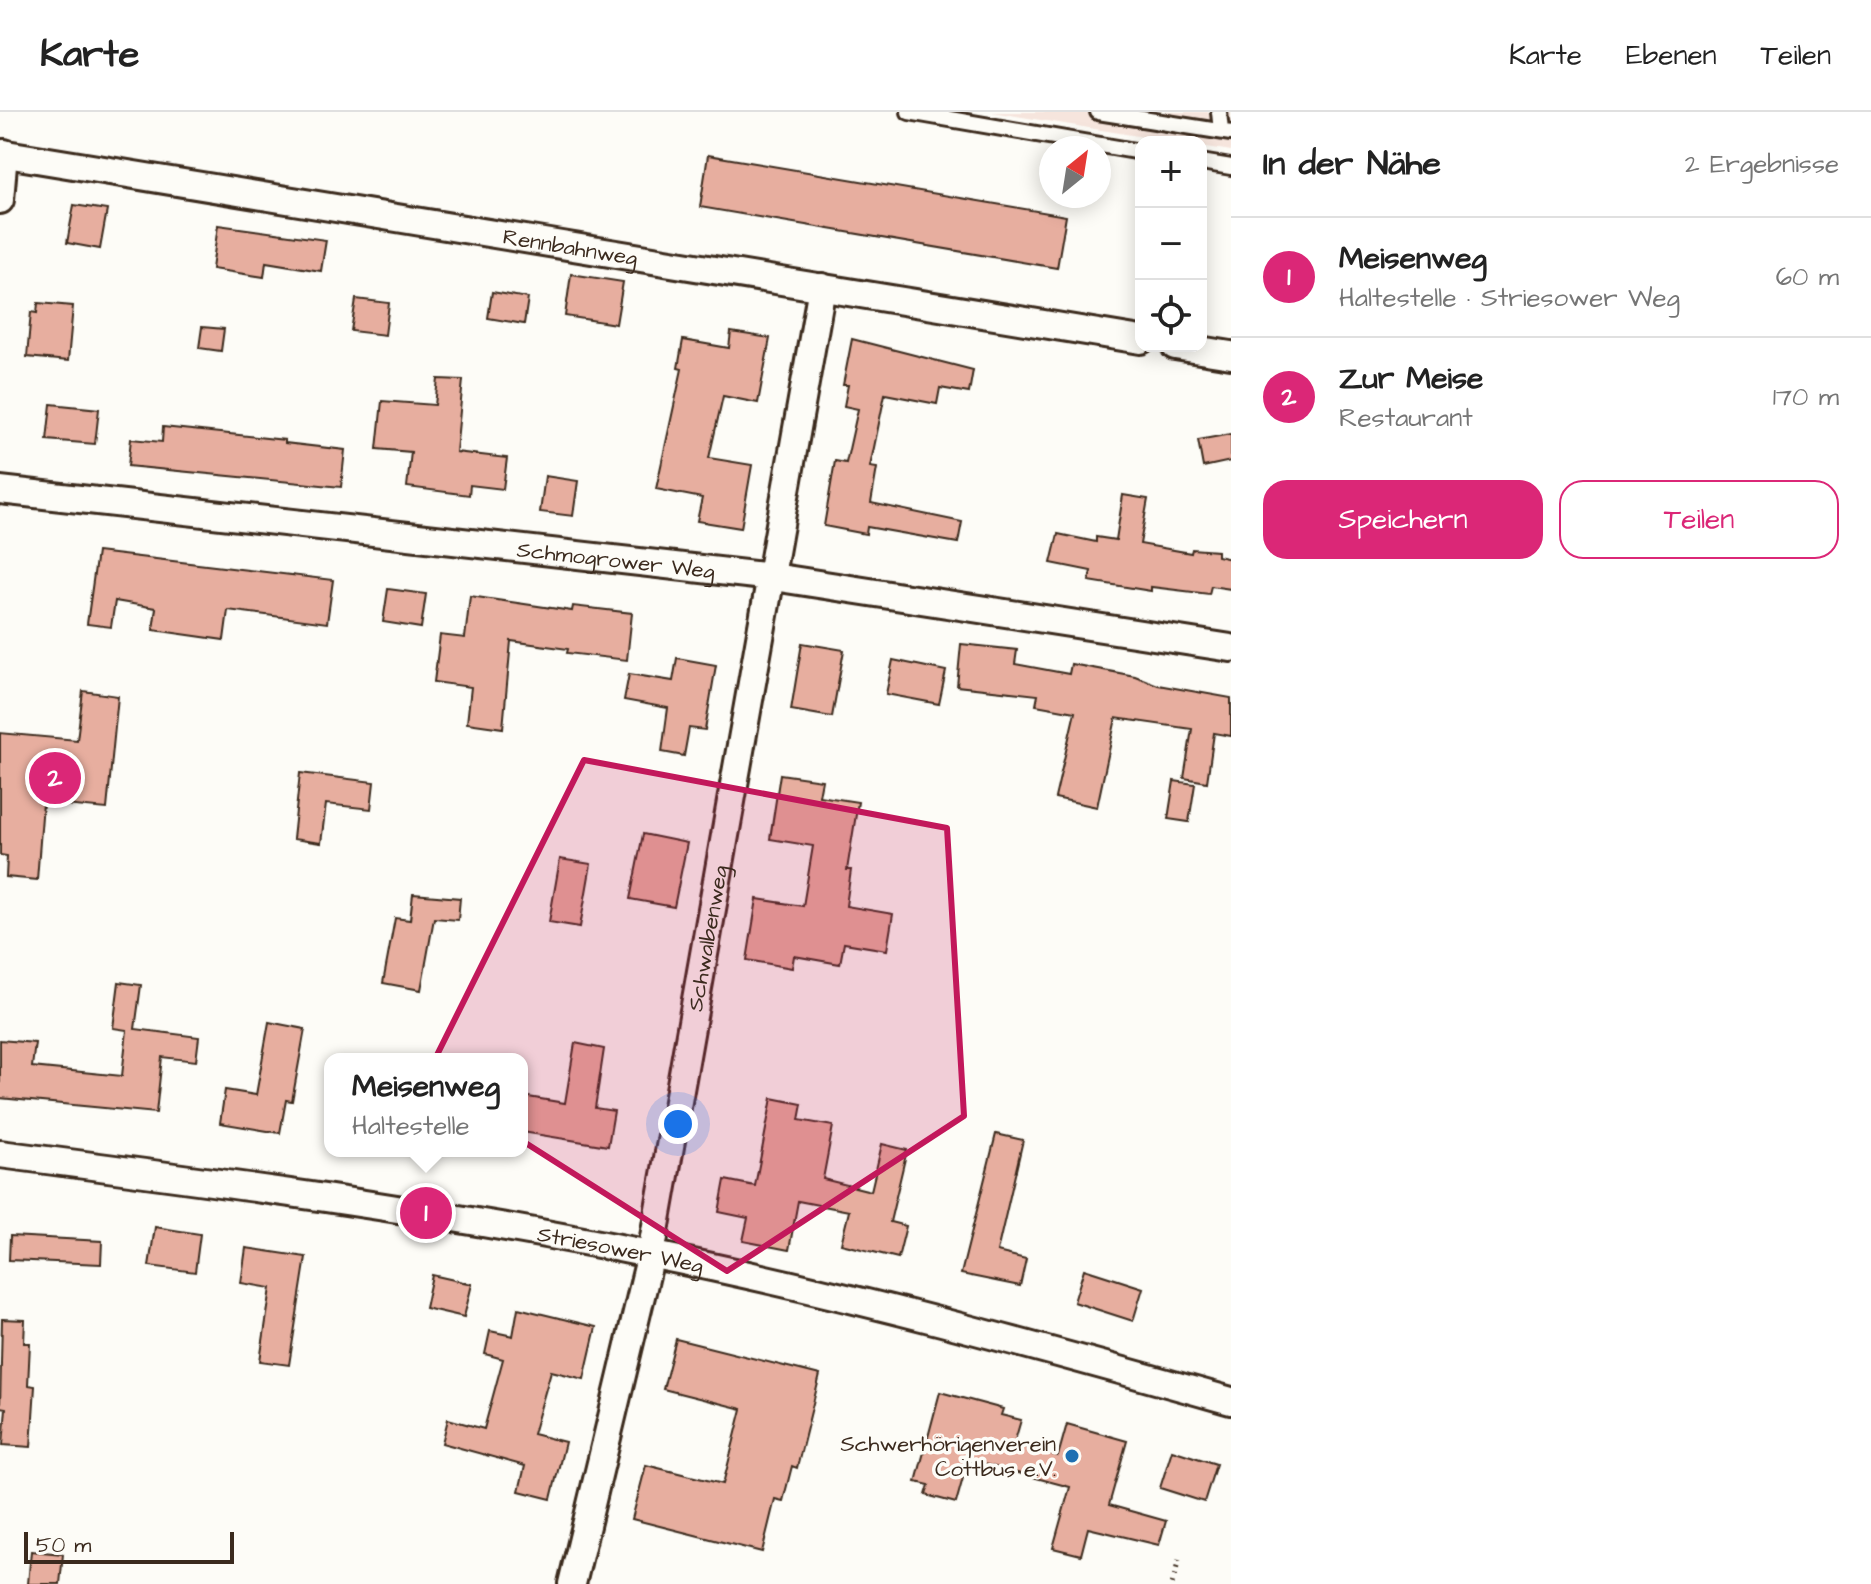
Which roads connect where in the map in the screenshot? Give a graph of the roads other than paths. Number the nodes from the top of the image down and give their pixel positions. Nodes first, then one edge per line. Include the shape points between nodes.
1 (909, 112) edge
2 (1098, 112) edge
3 (1219, 112) edge
4 (1226, 132) edge
5 (1135, 151) edge
6 (2, 153) edge
7 (1207, 163) edge
8 (1231, 167) edge
9 (0, 200) edge
10 (822, 287) junction
11 (1135, 339) edge
12 (1207, 351) edge
13 (1231, 355) edge
14 (0, 490) edge
15 (773, 577) junction
16 (1231, 648) edge
17 (0, 1154) edge
18 (651, 1254) junction
19 (1231, 1401) edge
20 (572, 1584) edge

1 - 5 lane
2 - 4 lane
3 - 4 lane
6 - 9 street
6 - 10 street, Rennbahnweg
7 - 8 lane
10 - 11 street, Rennbahnweg
10 - 15 street, Schwalbenweg
12 - 13 street
14 - 15 street, Schmogrower Weg
15 - 16 street, Schmogrower Weg
15 - 18 street, Schwalbenweg
17 - 18 street, Striesower Weg via 358,1202
18 - 19 street, Striesower Weg via 907,1313
18 - 20 street, Schwalbenweg

